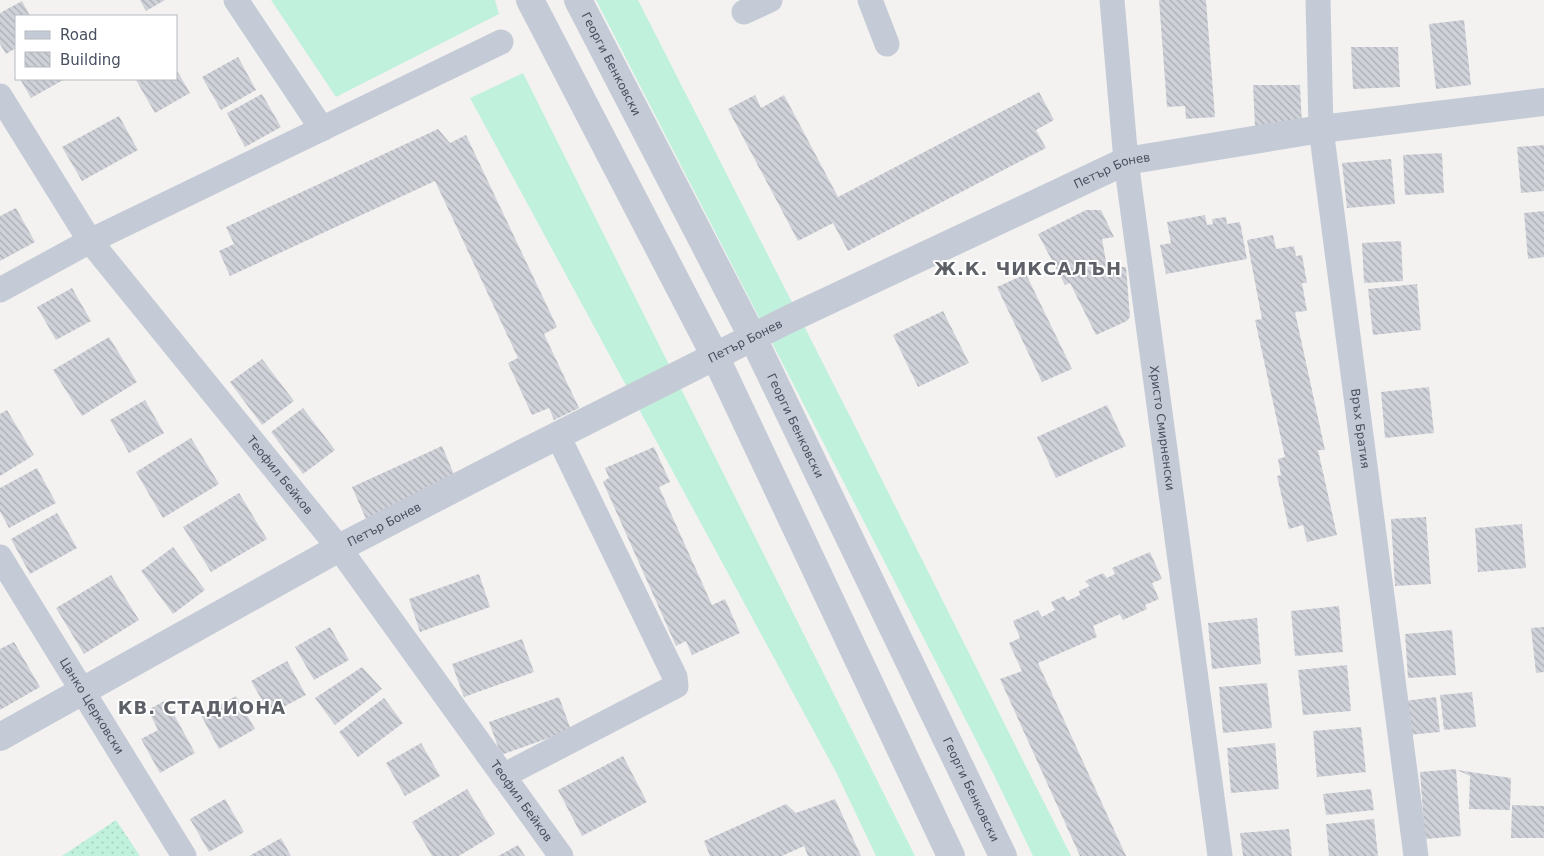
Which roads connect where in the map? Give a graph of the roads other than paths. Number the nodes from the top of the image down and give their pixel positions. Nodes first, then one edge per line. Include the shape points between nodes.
1 (236, 0) edge
2 (530, 0) edge
3 (578, 0) edge
4 (770, 0) edge
5 (870, 0) edge
6 (1112, 0) edge
7 (1318, 0) edge
8 (744, 12) dead end
9 (501, 42) dead end
10 (887, 44) dead end
11 (0, 96) edge
12 (1544, 102) edge
13 (322, 129) junction
14 (1321, 129) junction
15 (1126, 161) junction
16 (90, 241) junction
17 (0, 290) edge
18 (753, 338) junction
19 (715, 356) junction
20 (558, 436) junction
21 (339, 548) junction
22 (0, 556) edge
23 (82, 690) junction
24 (0, 737) edge
25 (503, 776) junction
26 (184, 856) edge
27 (561, 856) edge
28 (951, 856) edge
29 (1003, 856) edge
30 (1220, 856) edge
31 (1416, 856) edge

1 - 13 street
2 - 19 street
3 - 18 street, Георги Бенковски
4 - 8 street
5 - 10 street
6 - 15 street, Христо Смирненски
7 - 14 street, Връх Братия
9 - 13 street
11 - 16 street, Теофил Бейков
12 - 14 street, Петър Бонев
13 - 16 street
14 - 15 street, Петър Бонев
14 - 31 street, Връх Братия
15 - 18 street, Петър Бонев
15 - 30 street, Христо Смирненски
16 - 17 street
16 - 21 street, Теофил Бейков
18 - 19 street, Петър Бонев
18 - 29 street, Георги Бенковски
19 - 20 street, Петър Бонев
19 - 28 street
20 - 21 street, Петър Бонев
20 - 25 street via 675,677 676,686
21 - 23 street, Петър Бонев
21 - 25 street, Теофил Бейков
22 - 23 street, Цанко Церковски
23 - 24 street, Петър Бонев
23 - 26 street, Цанко Церковски
25 - 27 street, Теофил Бейков

